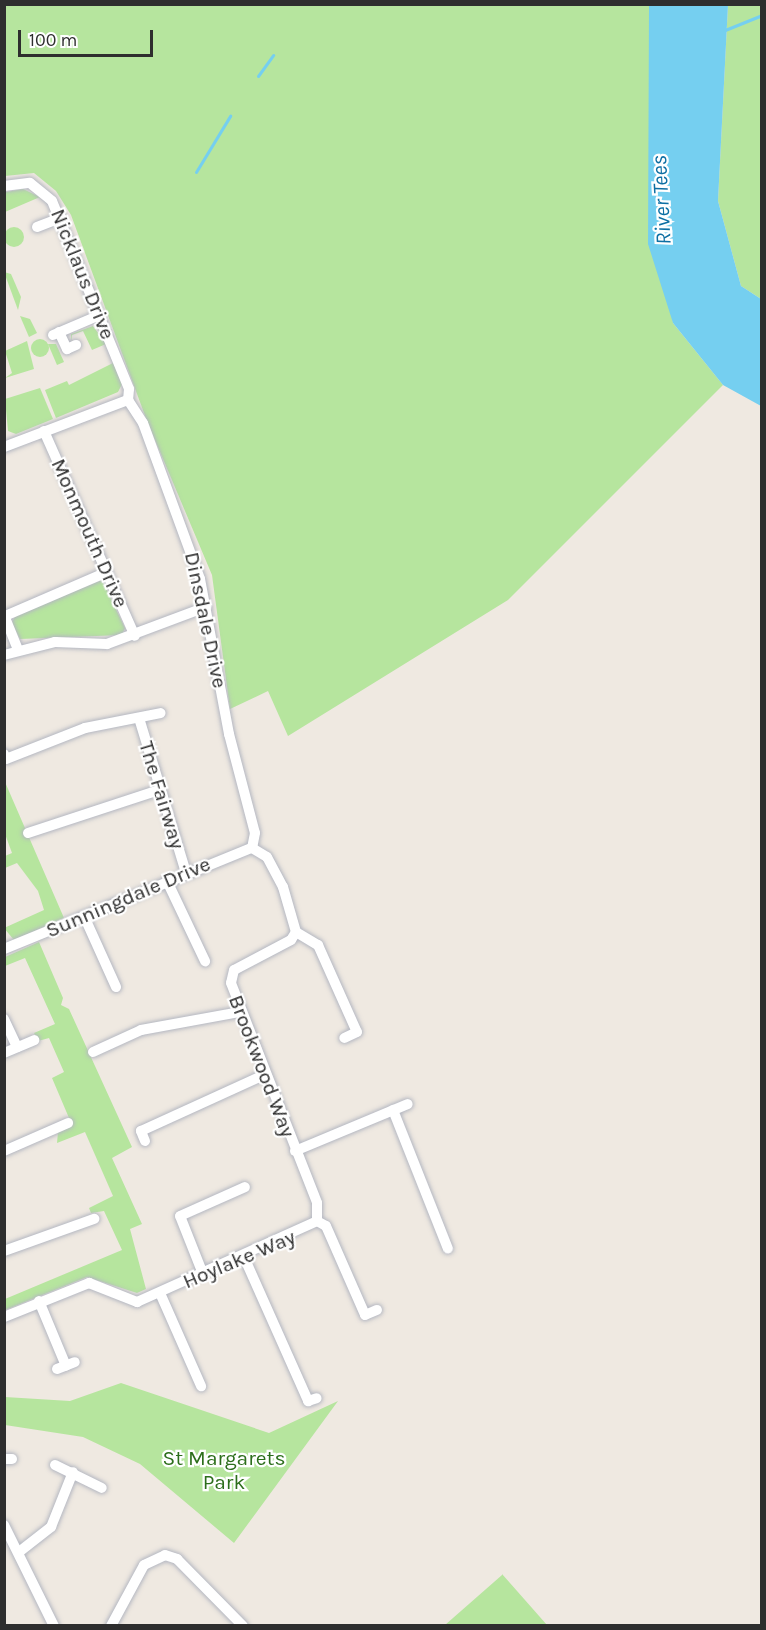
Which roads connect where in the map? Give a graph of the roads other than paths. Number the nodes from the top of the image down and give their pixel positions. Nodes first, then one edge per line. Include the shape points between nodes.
1 (4, 186) edge
2 (61, 218) junction
3 (37, 227) dead end
4 (100, 315) junction
5 (76, 345) dead end
6 (128, 400) junction
7 (44, 431) junction
8 (5, 446) edge
9 (106, 572) junction
10 (206, 607) junction
11 (5, 616) edge
12 (135, 636) junction
13 (18, 649) junction
14 (4, 655) edge
15 (161, 713) dead end
16 (139, 718) junction
17 (4, 754) edge
18 (159, 790) junction
19 (28, 833) dead end
20 (252, 848) junction
21 (186, 873) junction
22 (168, 881) junction
23 (84, 916) junction
24 (296, 932) junction
25 (4, 949) edge
26 (205, 961) dead end
27 (116, 987) dead end
28 (240, 1012) junction
29 (4, 1019) edge
30 (344, 1038) dead end
31 (34, 1040) dead end
32 (17, 1047) junction
33 (4, 1053) edge
34 (93, 1053) dead end
35 (264, 1075) junction
36 (408, 1104) dead end
37 (393, 1110) junction
38 (68, 1123) dead end
39 (145, 1141) dead end
40 (4, 1151) edge
41 (295, 1151) junction
42 (244, 1187) dead end
43 (94, 1219) dead end
44 (317, 1221) junction
45 (442, 1244) dead end
46 (4, 1251) edge
47 (244, 1257) junction
48 (203, 1274) junction
49 (160, 1293) junction
50 (39, 1301) junction
51 (377, 1310) dead end
52 (4, 1317) edge
53 (66, 1365) dead end
54 (201, 1386) dead end
55 (317, 1398) dead end
56 (55, 1465) dead end
57 (73, 1472) junction
58 (102, 1488) dead end
59 (4, 1525) edge
60 (19, 1552) junction
61 (54, 1626) edge
62 (111, 1626) edge
63 (243, 1626) edge

1 - 2 street, Nicklaus Drive via 36,185
2 - 3 street
2 - 4 street, Nicklaus Drive
4 - 5 street via 56,334 67,349
4 - 6 street, Nicklaus Drive via 129,389
6 - 7 street
6 - 10 street, Dinsdale Drive via 187,534
7 - 8 street
7 - 9 street, Monmouth Drive
9 - 11 street
9 - 12 street, Monmouth Drive
10 - 12 street
10 - 20 street, Dinsdale Drive via 229,734 255,833
11 - 13 street
12 - 13 street via 107,644 55,642
13 - 14 street
15 - 16 street
16 - 17 street via 53,738 6,759
16 - 18 street, The Fairway
18 - 19 street via 41,834
18 - 21 street, The Fairway
20 - 21 street, Sunningdale Drive
20 - 24 street via 267,857 283,887
21 - 22 street, Sunningdale Drive
22 - 23 street, Sunningdale Drive
22 - 26 street
23 - 25 street, Sunningdale Drive
23 - 27 street
24 - 28 street, Brookwood Way via 291,940 234,970 231,983
24 - 30 street via 318,945 357,1032
28 - 34 street via 141,1030
28 - 35 street, Brookwood Way
29 - 32 street
31 - 32 street
32 - 33 street
35 - 39 street via 141,1131
35 - 41 street, Brookwood Way
36 - 37 street
37 - 41 street
37 - 45 street
38 - 40 street
41 - 44 street, Brookwood Way via 317,1203
42 - 48 street via 231,1198 175,1220
43 - 46 street
44 - 47 street, Hoylake Way
44 - 51 street via 326,1226 365,1316
47 - 48 street, Hoylake Way
47 - 55 street via 308,1401
48 - 49 street, Hoylake Way
49 - 50 street, Hoylake Way via 137,1302 89,1283
49 - 54 street via 191,1375
50 - 52 street, Hoylake Way
50 - 53 street
56 - 57 street
57 - 58 street
57 - 60 street via 51,1527
59 - 60 street
60 - 61 street
62 - 63 street via 144,1565 165,1555 177,1559

